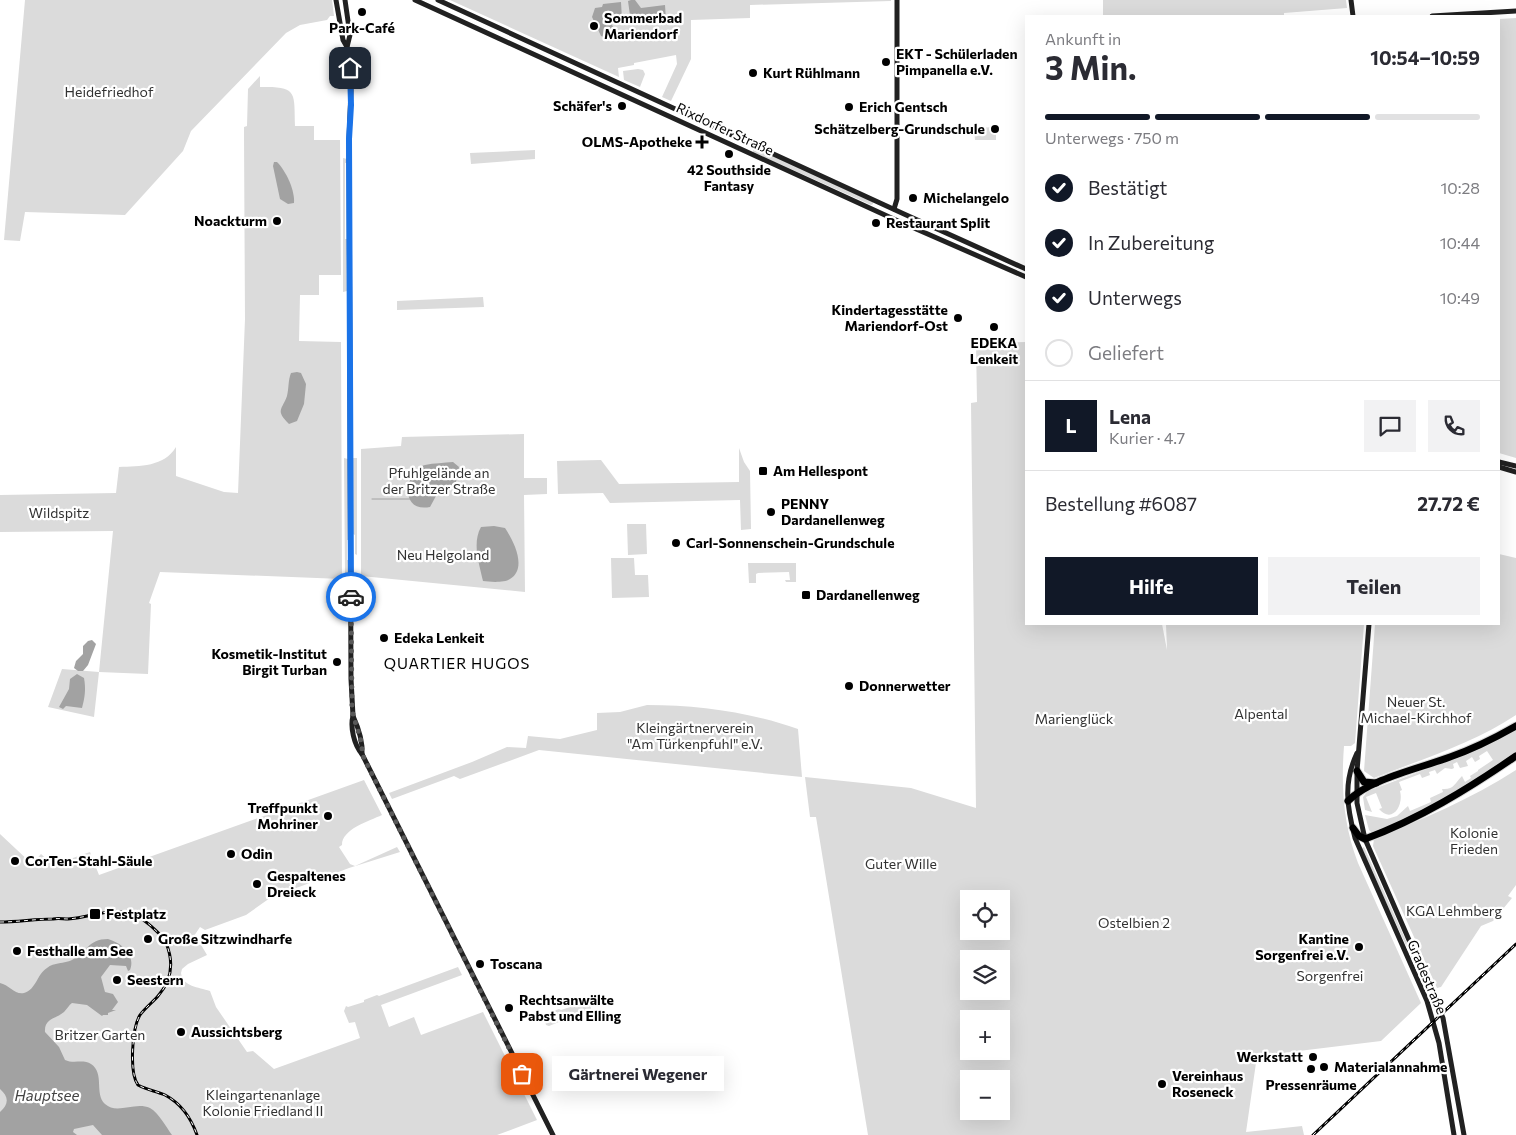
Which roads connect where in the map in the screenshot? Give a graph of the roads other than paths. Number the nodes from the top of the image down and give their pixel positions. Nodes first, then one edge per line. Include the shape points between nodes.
1 (336, 0) edge
2 (346, 0) edge
3 (415, 0) edge
4 (438, 0) edge
5 (897, 0) edge
6 (1351, 0) edge
7 (424, 2) edge
8 (1516, 11) edge
9 (1353, 15) edge
10 (1449, 15) edge
11 (347, 47) junction
12 (876, 201) junction
13 (872, 208) junction
14 (894, 209) junction
15 (1025, 269) edge
16 (1025, 277) edge
17 (1500, 462) edge
18 (1516, 466) edge
19 (1500, 467) edge
20 (1516, 472) edge
21 (1369, 625) edge
22 (1516, 726) edge
23 (1359, 748) junction
24 (1516, 756) edge
25 (1357, 771) junction
26 (1379, 782) junction
27 (1356, 793) junction
28 (1348, 801) junction
29 (1353, 828) junction
30 (1364, 839) junction
31 (553, 1135) edge
32 (1454, 1135) edge
33 (1464, 1135) edge

1 - 11 street
2 - 11 street via 350,35
3 - 7 street, Rixdorfer Straße
4 - 12 street, Rixdorfer Straße
5 - 14 street via 897,202
6 - 9 street
7 - 13 street, Rixdorfer Straße
8 - 10 street
11 - 31 street via 351,90 351,721 354,737
12 - 13 street
12 - 14 street, Rixdorfer Straße
13 - 16 street, Rixdorfer Straße
14 - 15 street, Rixdorfer Straße
17 - 18 street
19 - 20 street
21 - 23 street, Gradestraße
22 - 26 highway via 1477,746
23 - 25 street, Gradestraße
23 - 28 street, Gradestraße via 1349,773
24 - 30 highway via 1440,805
25 - 26 highway via 1364,782
25 - 27 street, Gradestraße
26 - 27 highway
27 - 28 highway
27 - 30 street, Gradestraße
28 - 29 street, Gradestraße
29 - 30 highway
29 - 32 street, Gradestraße via 1360,852 1427,1001 1439,1043
30 - 33 street, Gradestraße via 1443,1018

